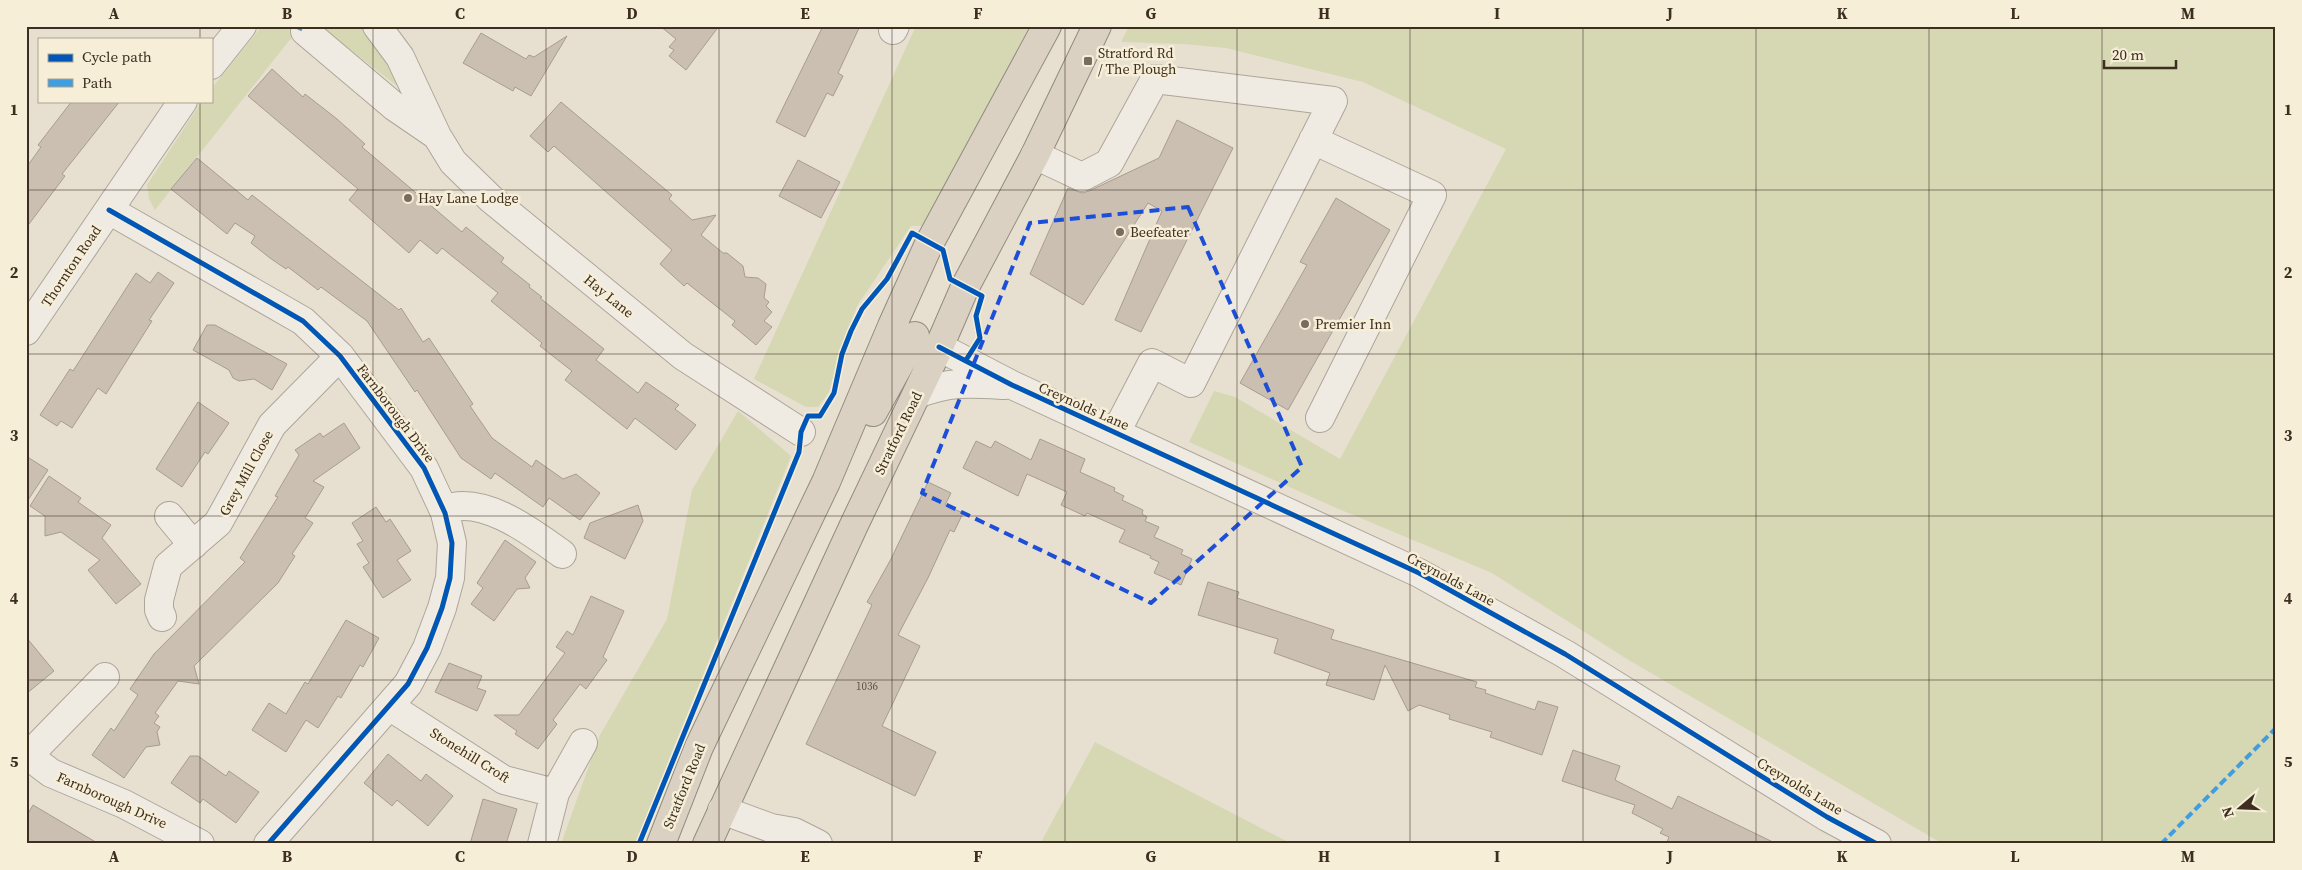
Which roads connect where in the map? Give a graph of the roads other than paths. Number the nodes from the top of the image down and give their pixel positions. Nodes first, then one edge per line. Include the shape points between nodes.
1 (242, 26) edge
2 (378, 26) edge
3 (1047, 26) edge
4 (1097, 26) edge
5 (305, 31) dead end
6 (212, 64) edge
7 (182, 102) edge
8 (437, 136) junction
9 (1312, 140) junction
10 (1035, 155) junction
11 (109, 210) junction
12 (26, 331) edge
13 (903, 331) junction
14 (939, 347) junction
15 (340, 356) junction
16 (1012, 386) junction
17 (917, 394) junction
18 (1320, 418) dead end
19 (801, 432) dead end
20 (1116, 432) junction
21 (444, 510) junction
22 (169, 516) dead end
23 (193, 545) junction
24 (562, 554) dead end
25 (162, 616) dead end
26 (105, 677) dead end
27 (389, 706) junction
28 (583, 743) dead end
29 (27, 755) edge
30 (555, 793) junction
31 (722, 810) junction
32 (200, 844) edge
33 (268, 844) edge
34 (542, 844) edge
35 (661, 844) edge
36 (707, 844) edge
37 (818, 844) edge
38 (1877, 844) edge

1 - 6 street
2 - 8 street, Hay Lane via 400,57
3 - 13 highway via 930,244
4 - 10 highway, Stratford Road
5 - 8 street, Hay Lane via 394,107
7 - 11 street, Thornton Road
8 - 19 street, Hay Lane via 453,162 491,199 683,356
9 - 10 street via 1333,101 1155,79 1109,163 1082,177
9 - 18 street via 1432,195
9 - 20 street via 1190,383 1152,363
10 - 14 highway, Stratford Road via 965,287
11 - 12 street, Thornton Road
11 - 15 street, Farnborough Drive via 303,321
13 - 14 highway
13 - 35 highway, Stratford Road via 850,466 826,482 699,748
14 - 16 street, Creynolds Lane
14 - 17 highway, Stratford Road
15 - 21 street, Farnborough Drive via 424,468
15 - 23 street, Grey Mill Close via 272,425 218,523
16 - 17 street, Creynolds Lane via 941,385
16 - 20 street, Creynolds Lane
17 - 31 highway, Stratford Road
20 - 38 street, Creynolds Lane via 1419,573 1565,654 1827,817
21 - 24 street via 460,506 493,513 514,521
21 - 27 street, Farnborough Drive via 452,543 446,593 427,648 408,684
22 - 23 street
23 - 25 street, Grey Mill Close via 168,566 159,600
26 - 29 street
27 - 30 street, Stonehill Croft via 504,780
27 - 33 street, Farnborough Drive
28 - 30 street
29 - 32 street, Farnborough Drive via 51,773 124,804
30 - 34 street
31 - 36 highway, Stratford Road
31 - 37 street via 771,828 794,832

